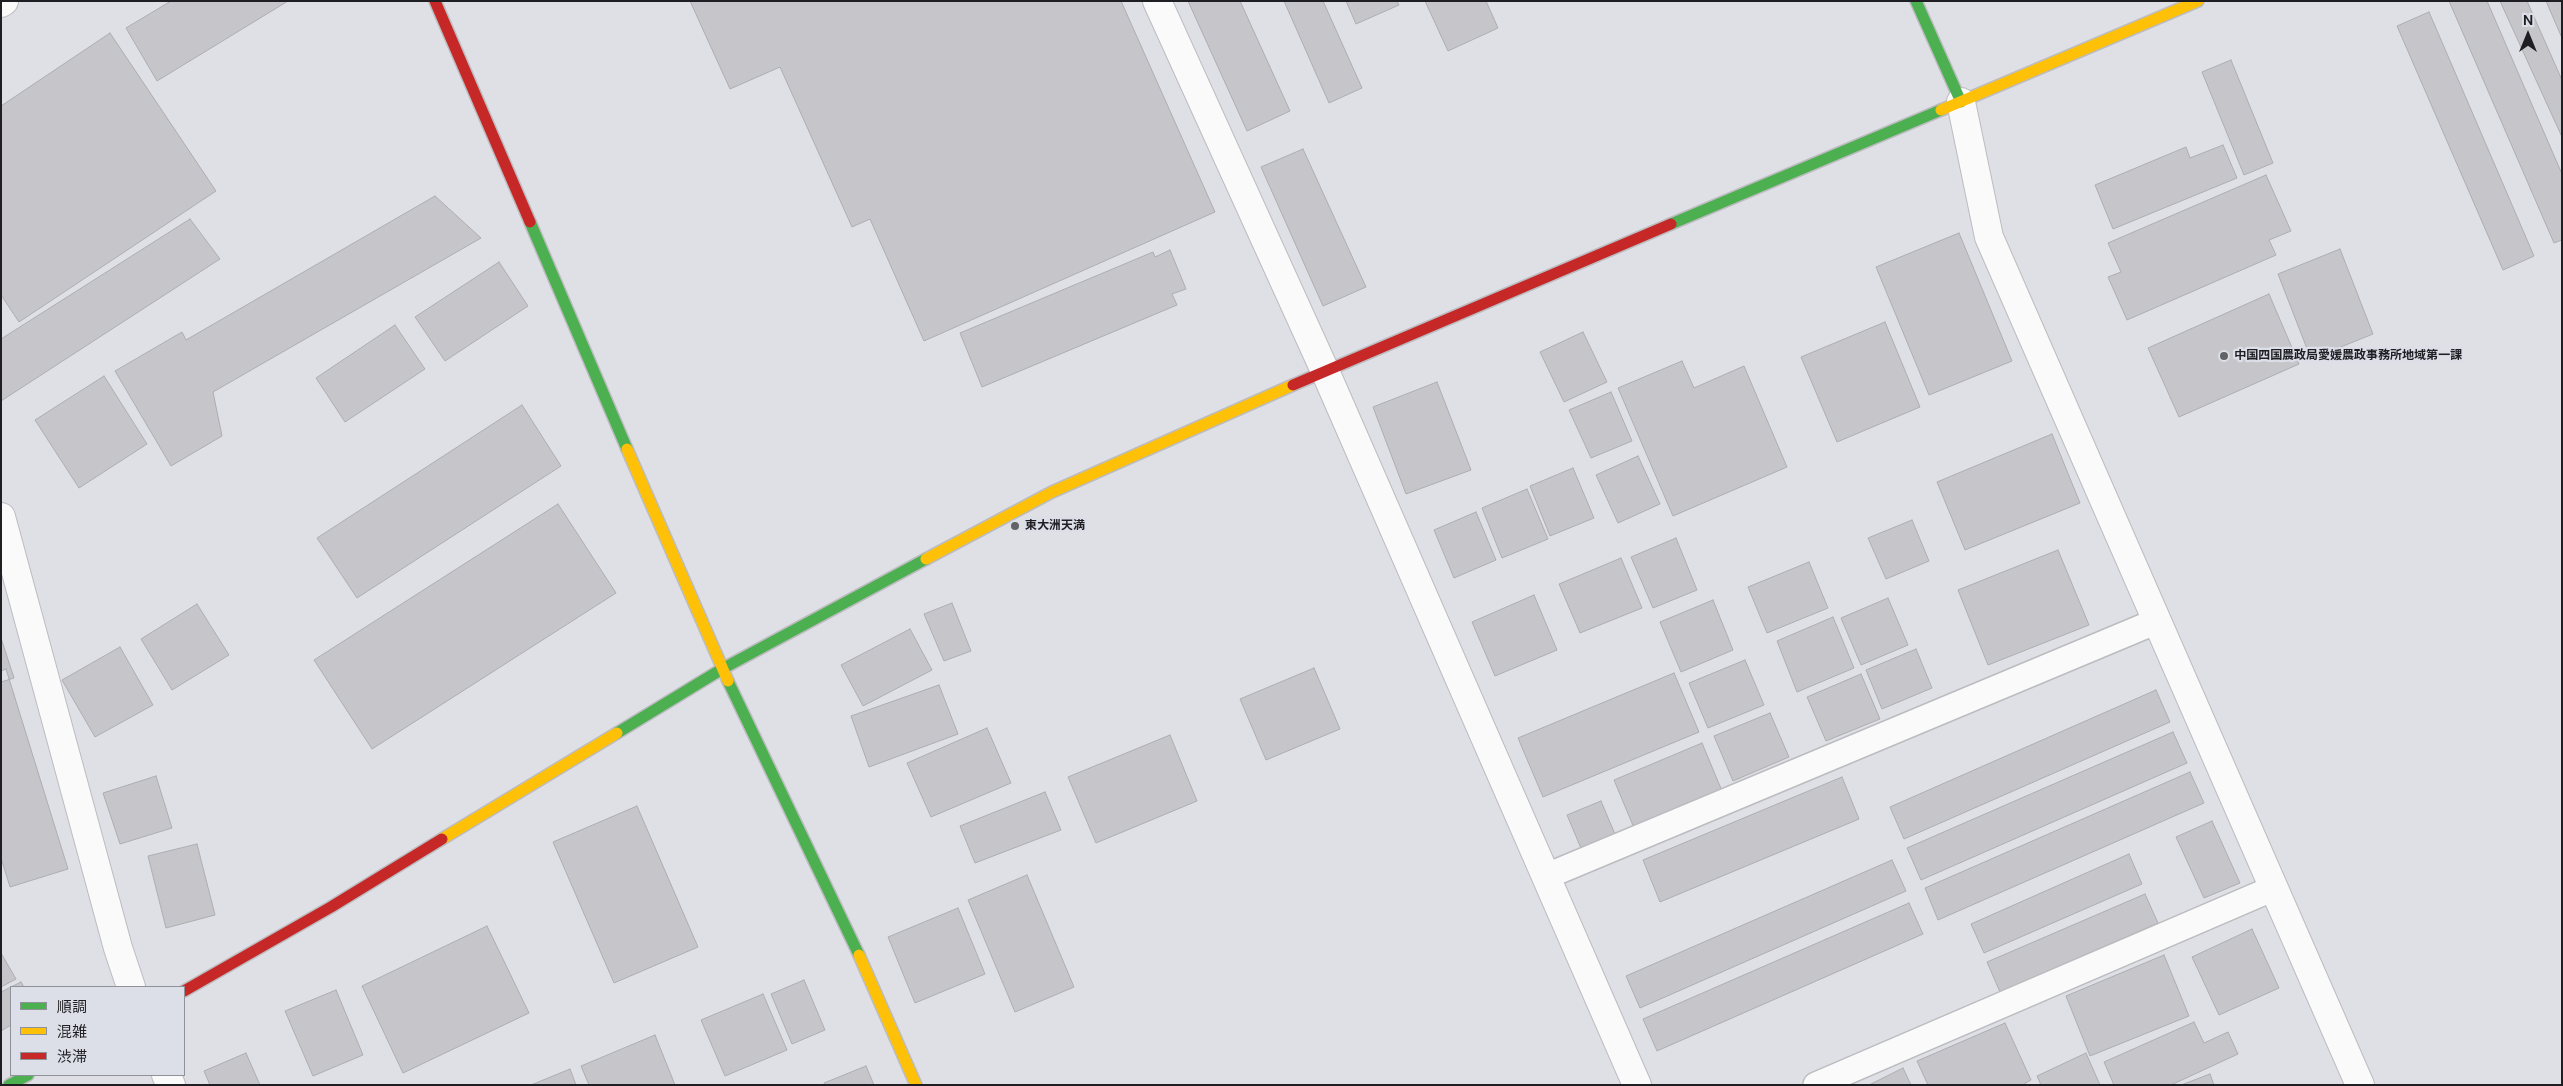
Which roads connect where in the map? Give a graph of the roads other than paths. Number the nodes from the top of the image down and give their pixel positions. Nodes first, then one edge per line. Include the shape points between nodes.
1 (435, 1) edge
2 (1157, 1) edge
3 (1916, 1) edge
4 (2198, 1) edge
5 (1961, 102) junction
6 (1325, 371) junction
7 (1, 517) edge
8 (2157, 621) junction
9 (722, 669) junction
10 (1547, 876) junction
11 (2274, 888) junction
12 (131, 986) edge
13 (185, 990) edge
14 (26, 1076) edge
15 (9, 1085) edge
16 (916, 1085) edge
17 (1636, 1085) edge
18 (1816, 1085) edge
19 (2360, 1085) edge

1 - 9 street
2 - 6 street
3 - 5 street
4 - 5 street
5 - 6 street
5 - 8 street via 1989,237
6 - 9 street via 1052,492
6 - 10 street
7 - 12 street
8 - 10 lane
8 - 11 street
9 - 13 street via 331,907
9 - 16 street via 881,1002
10 - 17 street
11 - 18 lane
11 - 19 street
14 - 15 street

